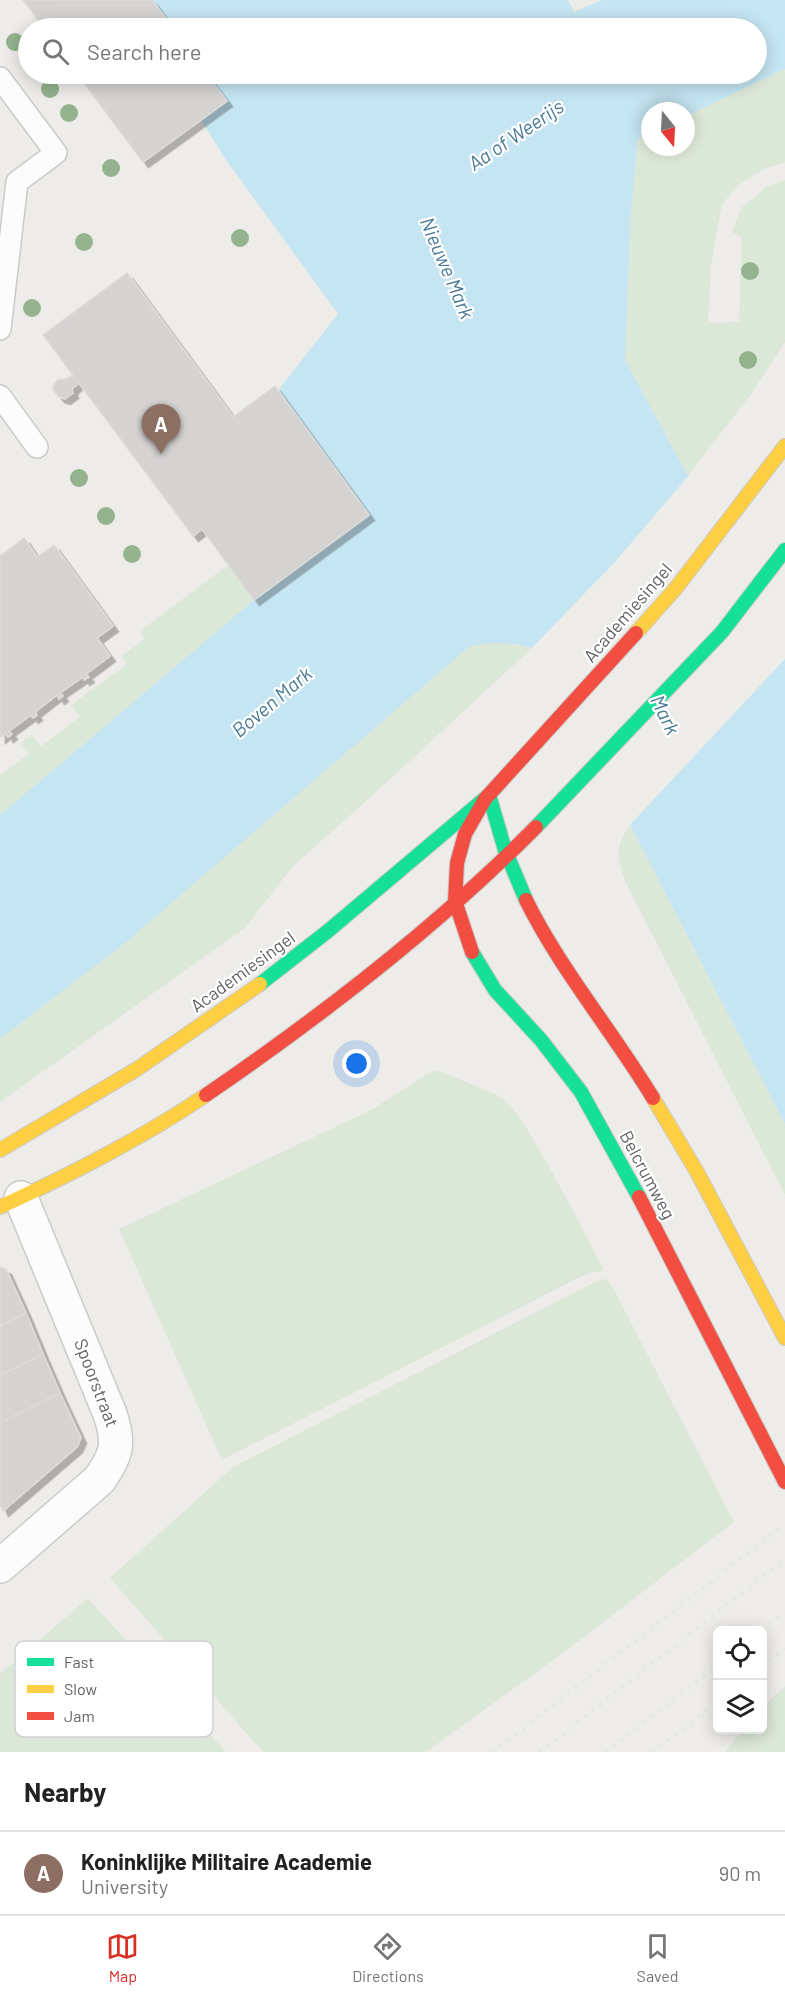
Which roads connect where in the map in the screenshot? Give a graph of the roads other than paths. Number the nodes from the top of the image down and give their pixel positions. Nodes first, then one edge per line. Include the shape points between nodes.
1 (0, 78) edge
2 (0, 329) edge
3 (0, 396) edge
4 (37, 447) dead end
5 (783, 449) edge
6 (785, 550) edge
7 (489, 795) junction
8 (506, 856) junction
9 (455, 901) junction
10 (0, 1150) edge
11 (10, 1202) edge
12 (785, 1338) edge
13 (785, 1482) edge
14 (0, 1566) edge

1 - 2 lane via 56,153 17,182
3 - 4 lane
5 - 7 main road, Academiesingel via 676,588
6 - 8 main road via 724,631
7 - 8 main road
7 - 9 main road, Academiesingel via 471,820 460,848
7 - 10 main road, Academiesingel via 328,931 244,996 137,1069
8 - 9 main road
8 - 12 main road via 546,937 631,1061 697,1172
9 - 11 main road via 287,1039 107,1155
9 - 13 main road, Belcrumweg via 472,952 495,990 581,1092
11 - 14 street, Spoorstraat via 111,1414 117,1446 112,1462 99,1480

